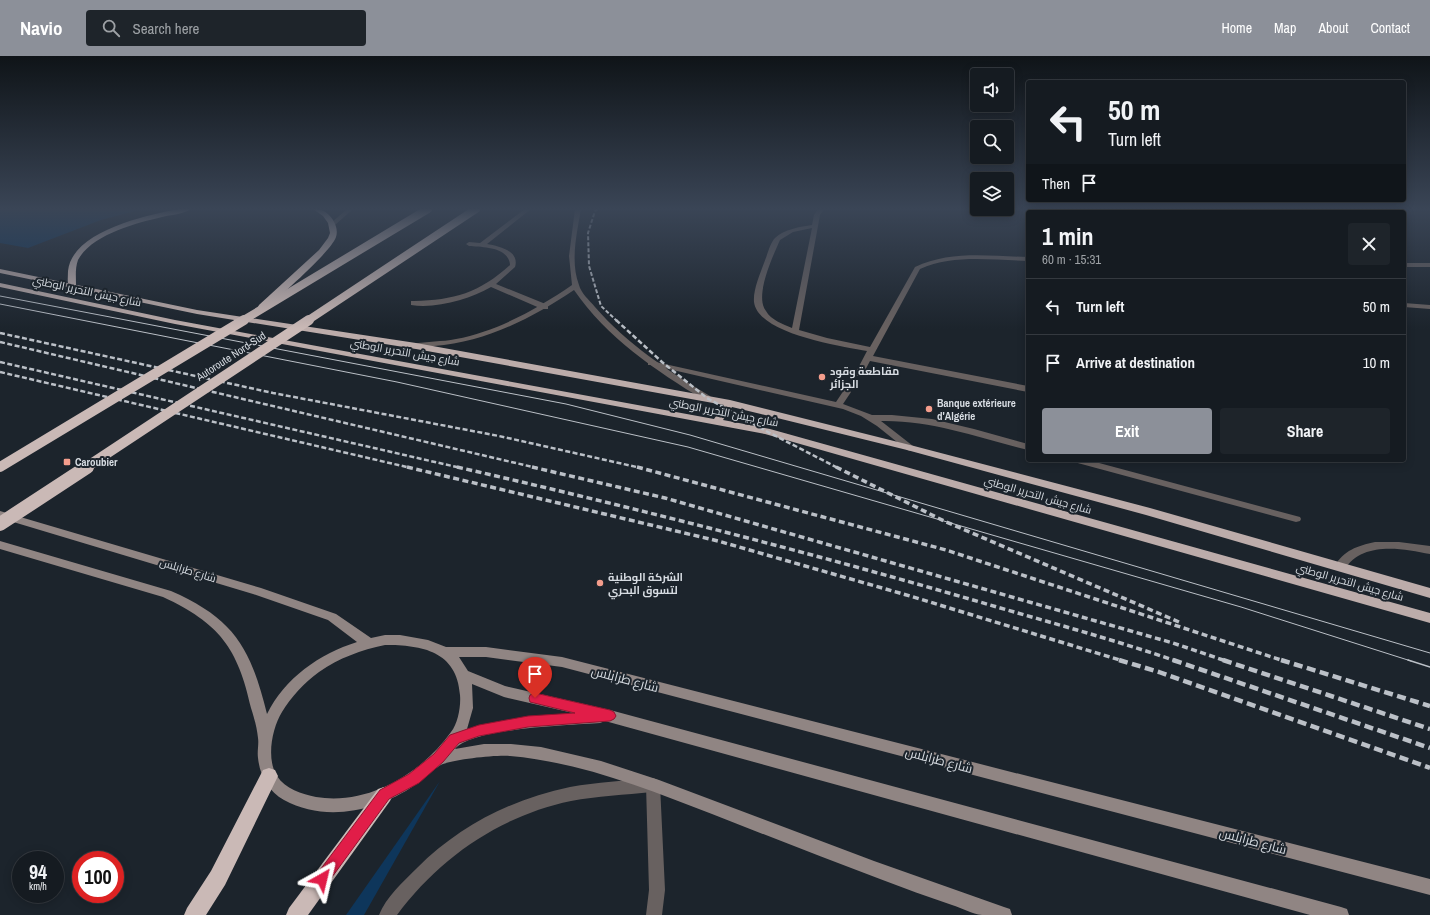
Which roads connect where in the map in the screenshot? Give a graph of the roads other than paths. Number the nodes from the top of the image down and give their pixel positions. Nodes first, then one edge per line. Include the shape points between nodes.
1 (83, 249) edge
2 (324, 249) edge
3 (361, 249) edge
4 (415, 249) edge
5 (498, 249) edge
6 (574, 249) edge
7 (774, 249) edge
8 (811, 249) edge
9 (1026, 259) edge
10 (1406, 264) edge
11 (1430, 265) edge
12 (0, 271) edge
13 (492, 284) junction
14 (0, 285) edge
15 (72, 285) junction
16 (575, 286) junction
17 (414, 303) dead end
18 (1406, 305) edge
19 (545, 307) junction
20 (1430, 308) edge
21 (255, 313) junction
22 (795, 332) junction
23 (416, 346) junction
24 (870, 354) junction
25 (651, 363) junction
26 (859, 374) dead end
27 (1026, 389) edge
28 (847, 392) dead end
29 (707, 398) junction
30 (730, 403) junction
31 (838, 405) junction
32 (872, 418) junction
33 (718, 422) junction
34 (1026, 446) edge
35 (910, 448) junction
36 (1084, 462) edge
37 (0, 467) edge
38 (0, 514) edge
39 (1296, 519) dead end
40 (0, 524) edge
41 (0, 545) edge
42 (1430, 550) edge
43 (1340, 567) junction
44 (1430, 593) edge
45 (1430, 618) edge
46 (368, 643) junction
47 (445, 652) junction
48 (464, 675) junction
49 (610, 716) junction
50 (264, 736) junction
51 (454, 739) junction
52 (439, 758) junction
53 (269, 776) junction
54 (653, 785) junction
55 (384, 795) junction
56 (1430, 887) edge
57 (194, 915) edge
58 (296, 915) edge
59 (387, 915) edge
60 (654, 915) edge
61 (1004, 915) edge
62 (1341, 915) edge

1 - 15 highway via 76,258
2 - 21 highway, bridge
3 - 21 highway, Autoroute Nord-Sud, bridge
4 - 40 highway, Autoroute Nord-Sud, bridge
5 - 13 street via 512,255 514,260 512,266
6 - 16 street via 572,263
7 - 22 street via 758,294 758,304 764,315 776,324
8 - 22 street
9 - 24 street via 955,258 923,264 913,273
10 - 11 street
12 - 15 highway, شارع جيش التحرير الوطني
13 - 17 street via 458,299
13 - 19 street
14 - 33 highway, شارع جيش التحرير الوطني via 175,322
15 - 23 highway, شارع جيش التحرير الوطني via 197,312
16 - 19 street
16 - 25 street via 617,336
18 - 20 street
19 - 23 street via 485,333 460,340
21 - 37 highway, Autoroute Nord-Sud, bridge
22 - 24 street
23 - 29 highway, شارع جيش التحرير الوطني
24 - 26 street
24 - 27 street
25 - 29 street
25 - 31 street
28 - 31 street
29 - 30 highway, شارع جيش التحرير الوطني
30 - 33 highway
30 - 35 highway, شارع جيش التحرير الوطني
31 - 32 street
32 - 34 street via 931,421
32 - 35 street
33 - 45 highway, شارع جيش التحرير الوطني via 766,431
35 - 43 highway, شارع جيش التحرير الوطني via 1150,512
36 - 39 street
38 - 46 main road, شارع طرابلس via 265,594 332,618
41 - 50 main road via 167,594 193,606 215,622 234,642 247,666 256,694
42 - 43 street via 1402,545 1361,549 1348,557
43 - 44 highway, شارع جيش التحرير الوطني
46 - 47 main road via 402,640 418,642
46 - 50 main road via 329,659 300,680 281,701
47 - 48 main road via 456,662
47 - 56 main road, شارع طرابلس via 486,652 562,662
48 - 49 main road via 504,691
48 - 51 main road via 468,689 467,704
49 - 51 main road via 528,722 479,731
49 - 62 main road
50 - 53 main road via 264,757
51 - 52 main road
52 - 54 main road via 509,750 536,753 587,764
52 - 55 main road via 414,779
53 - 55 main road via 280,789 296,799 315,805 360,803
53 - 57 highway via 218,878
54 - 59 street via 571,793 530,804 491,821 452,846 416,880
54 - 60 street via 657,890
54 - 61 main road via 867,867
55 - 58 highway

